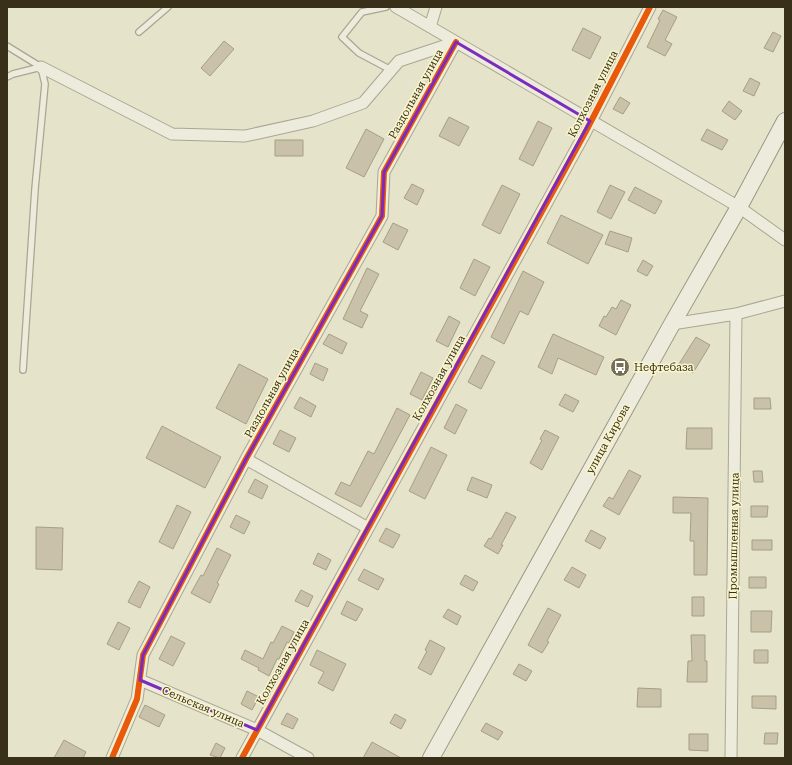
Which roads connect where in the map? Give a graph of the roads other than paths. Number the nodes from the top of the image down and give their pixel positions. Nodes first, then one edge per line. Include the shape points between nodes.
1 (168, 7) edge
2 (386, 7) edge
3 (396, 7) edge
4 (436, 7) edge
5 (650, 7) edge
6 (430, 27) junction
7 (139, 32) dead end
8 (456, 42) junction
9 (7, 46) edge
10 (41, 67) junction
11 (391, 70) junction
12 (7, 77) edge
13 (590, 121) junction
14 (785, 121) edge
15 (739, 207) junction
16 (783, 237) edge
17 (785, 301) edge
18 (736, 314) junction
19 (672, 324) junction
20 (22, 370) dead end
21 (246, 459) junction
22 (368, 528) junction
23 (140, 680) junction
24 (257, 730) junction
25 (112, 758) edge
26 (242, 758) edge
27 (308, 758) edge
28 (431, 758) edge
29 (731, 758) edge

1 - 7 lane
2 - 11 lane via 362,12 342,37 359,53
3 - 6 street
4 - 6 street
5 - 13 street, Колхозная улица
6 - 8 street
8 - 11 street via 399,61
8 - 13 street
8 - 21 street, Раздольная улица via 384,172 382,216
9 - 10 lane
10 - 11 street via 172,134 245,136 313,121 363,103
10 - 12 lane
10 - 20 lane via 45,84
13 - 15 street
13 - 22 street, Колхозная улица
14 - 15 main road, улица Кирова
15 - 16 street
15 - 19 main road, улица Кирова
17 - 18 street
18 - 19 street
18 - 29 street, Промышленная улица
19 - 28 main road, улица Кирова
21 - 22 street
21 - 23 street, Раздольная улица via 144,655
22 - 24 street, Колхозная улица
23 - 24 street, Сельская улица
23 - 25 street, Раздольная улица via 137,699
24 - 26 street, Колхозная улица
24 - 27 street, Сельская улица

